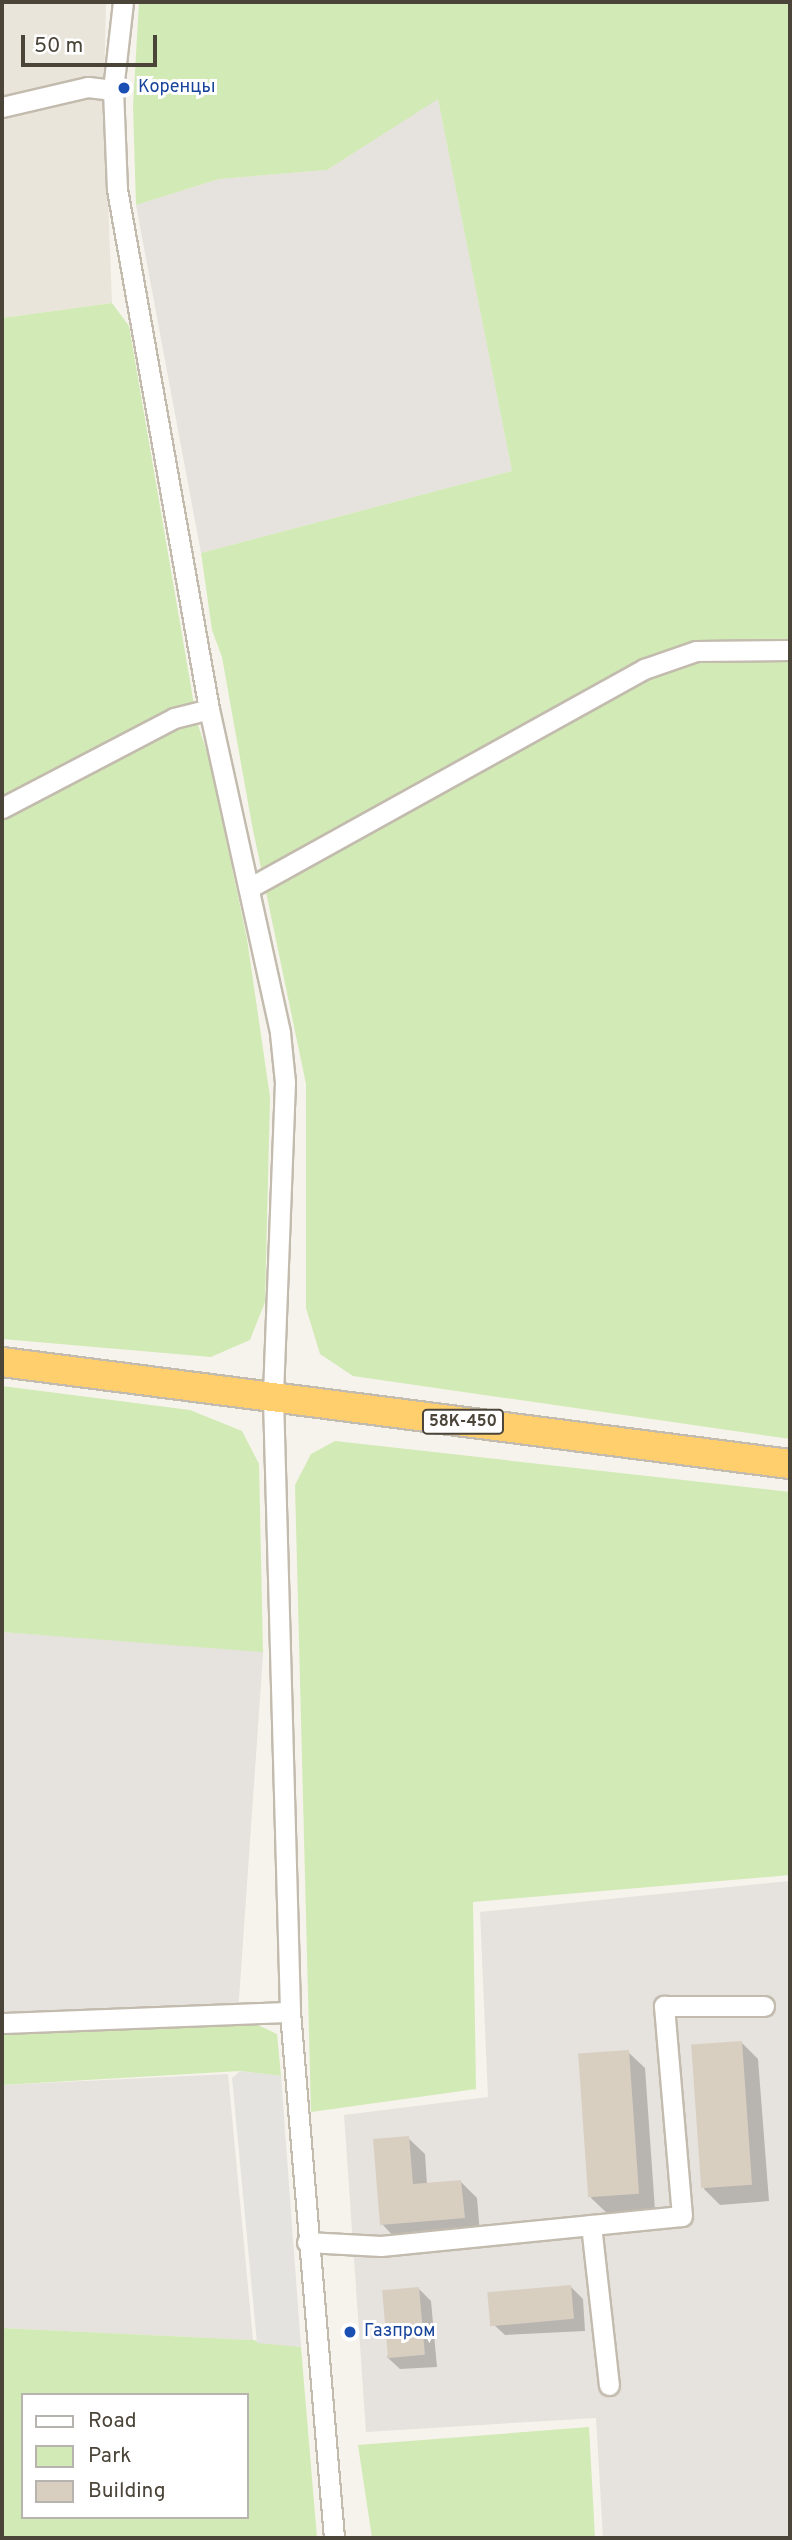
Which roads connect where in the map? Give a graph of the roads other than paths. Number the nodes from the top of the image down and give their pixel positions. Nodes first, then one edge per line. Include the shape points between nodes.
1 (123, 2) edge
2 (113, 90) junction
3 (2, 107) edge
4 (790, 650) edge
5 (209, 709) junction
6 (2, 808) edge
7 (249, 888) junction
8 (2, 1362) edge
9 (273, 1398) junction
10 (790, 1464) edge
11 (764, 2006) dead end
12 (290, 2012) junction
13 (2, 2023) edge
14 (591, 2225) junction
15 (307, 2242) junction
16 (609, 2385) dead end
17 (334, 2538) edge

1 - 2 street
2 - 3 street via 77,89
2 - 5 street via 117,190
4 - 7 street via 696,651 644,669
5 - 6 street via 174,718
5 - 7 street
7 - 9 street via 280,1033 285,1082
8 - 9 highway, 58К-450
9 - 10 highway, 58К-450
9 - 12 street
11 - 14 street via 664,2006 682,2216
12 - 13 street
12 - 15 street
14 - 15 street via 381,2246
14 - 16 street
15 - 17 street

